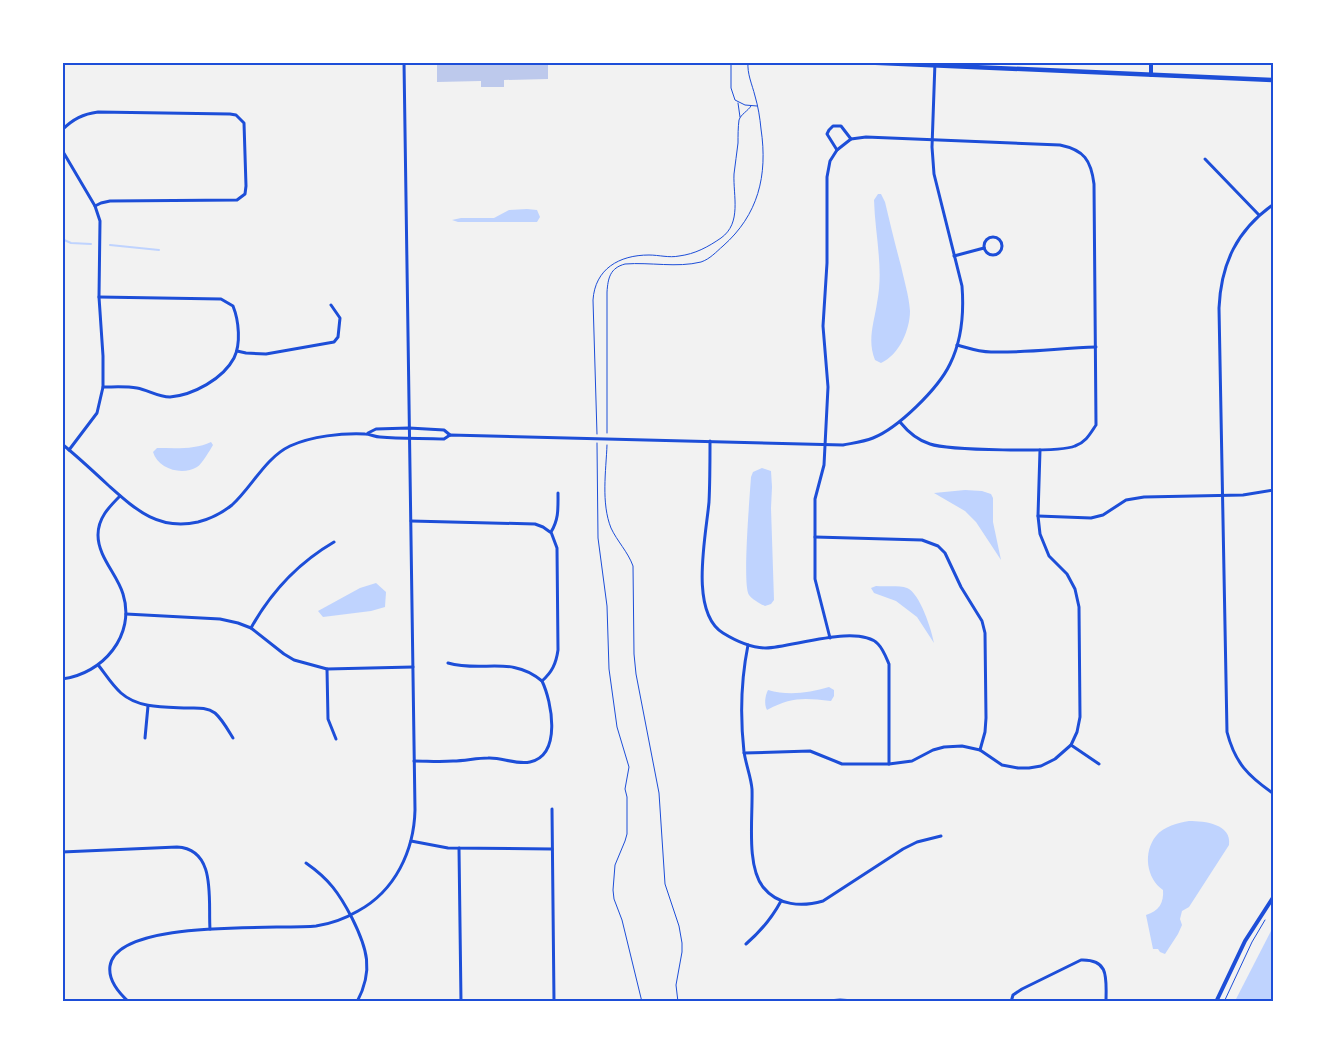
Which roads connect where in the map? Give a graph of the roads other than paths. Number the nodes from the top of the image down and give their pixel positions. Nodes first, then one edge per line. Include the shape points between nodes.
1 (404, 62) edge
2 (858, 62) edge
3 (1151, 62) edge
4 (935, 64) edge
5 (1150, 75) junction
6 (1274, 80) edge
7 (62, 130) edge
8 (851, 139) junction
9 (933, 139) junction
10 (62, 150) edge
11 (837, 150) junction
12 (1205, 159) dead end
13 (1274, 204) edge
14 (95, 206) junction
15 (1259, 215) junction
16 (984, 248) junction
17 (954, 256) junction
18 (99, 297) junction
19 (332, 305) dead end
20 (957, 345) junction
21 (1096, 347) junction
22 (237, 350) junction
23 (103, 388) junction
24 (900, 422) junction
25 (410, 428) junction
26 (367, 434) junction
27 (450, 435) junction
28 (410, 437) junction
29 (710, 441) junction
30 (62, 444) edge
31 (826, 444) junction
32 (69, 450) junction
33 (1040, 450) junction
34 (1274, 490) edge
35 (558, 493) dead end
36 (120, 496) junction
37 (1222, 496) junction
38 (1038, 516) junction
39 (411, 521) junction
40 (550, 532) junction
41 (815, 537) junction
42 (334, 542) dead end
43 (126, 614) junction
44 (251, 628) junction
45 (830, 638) junction
46 (748, 645) junction
47 (448, 663) dead end
48 (99, 666) junction
49 (413, 667) junction
50 (327, 669) junction
51 (62, 679) edge
52 (542, 681) junction
53 (148, 706) junction
54 (146, 738) dead end
55 (233, 738) dead end
56 (336, 739) dead end
57 (1071, 745) junction
58 (980, 750) junction
59 (744, 753) junction
60 (414, 761) junction
61 (889, 764) junction
62 (1099, 764) dead end
63 (1274, 794) edge
64 (552, 809) dead end
65 (941, 836) dead end
66 (411, 841) junction
67 (459, 848) junction
68 (552, 849) junction
69 (62, 852) edge
70 (306, 862) dead end
71 (1274, 896) edge
72 (781, 901) junction
73 (350, 915) junction
74 (210, 929) junction
75 (746, 944) dead end
76 (129, 1002) edge
77 (357, 1002) edge
78 (461, 1002) edge
79 (554, 1002) edge
80 (1011, 1002) edge
81 (1106, 1002) edge
82 (1216, 1002) edge

1 - 25 street
2 - 4 main road
3 - 5 street
4 - 5 main road
4 - 9 street
5 - 6 main road
7 - 14 street via 81,116 98,112 230,114 244,123 245,194 237,200 110,201
8 - 9 street
8 - 11 street
8 - 11 street via 841,126 833,126 827,134
9 - 17 street via 934,174
9 - 21 street via 1060,145 1084,155 1092,169 1094,184
10 - 14 street
11 - 31 street via 826,177 827,263 823,326 828,387
12 - 15 street
13 - 15 street
14 - 18 street via 100,221
15 - 37 street via 1237,242 1223,273 1220,290
16 - 16 street via 996,255 1002,248 1002,242 989,237
16 - 17 street
17 - 20 street via 963,303
18 - 22 street via 221,299 233,306 237,314
18 - 23 street
19 - 22 street via 340,318 338,337 334,342 266,354
20 - 21 street via 990,352
20 - 24 street via 950,365 939,381
21 - 33 street via 1096,425 1078,446
22 - 23 street via 230,364 215,378 195,391 178,396 159,396 133,388
23 - 32 street via 97,413
24 - 31 street via 875,438 843,445
24 - 33 street via 910,433 931,445
25 - 26 street via 376,429
25 - 27 street via 444,430
25 - 28 street
26 - 28 street
26 - 36 street via 330,436 290,446 270,461 231,506 206,520 178,524 164,522 138,511
27 - 28 street via 444,439
27 - 29 street
28 - 39 street
29 - 31 street
29 - 46 street via 703,591 706,607 720,632
30 - 32 street
31 - 41 street via 815,499
32 - 36 street
33 - 38 street
34 - 37 street via 1255,495
35 - 40 street via 556,524
36 - 43 street via 103,516 98,536 103,555 120,586
37 - 38 street via 1126,500 1103,515 1091,518
37 - 63 street via 1226,732 1239,763
38 - 57 street via 1040,534 1049,556 1067,574 1079,607 1080,717
39 - 40 street via 535,524
39 - 49 street
40 - 52 street via 557,548 558,650 557,662
41 - 45 street via 815,579
41 - 58 street via 922,540 946,553 961,588 982,621 985,633 986,718
42 - 44 street via 315,553 278,589
43 - 44 street via 220,619
43 - 48 street via 114,649
44 - 50 street via 284,654
45 - 46 street via 764,648
45 - 61 street via 868,638 884,652 890,675
46 - 59 street via 742,681
47 - 52 street via 458,666 513,666 531,672
48 - 51 street
48 - 53 street via 122,694
49 - 50 street
49 - 60 street
50 - 56 street via 328,719
52 - 60 street via 549,698 551,736 545,753 535,760
53 - 54 street
53 - 55 street via 209,710 218,716
57 - 58 street via 1041,766 1018,768 1002,765
57 - 62 street
58 - 61 street via 944,747 912,761
59 - 61 street via 810,751 842,764
59 - 72 street via 752,784 756,874 764,888
60 - 66 street
64 - 68 street
65 - 72 street via 903,849 823,901 796,905
66 - 67 street
66 - 73 street via 403,863 387,887 368,905
67 - 68 street
67 - 78 street
68 - 79 street
69 - 74 street via 177,847 194,851 207,873
70 - 73 street via 330,882
71 - 82 street via 1248,936
72 - 75 street via 773,917
73 - 74 street via 318,926
73 - 77 street via 361,936 367,962 367,976
74 - 76 street via 163,934 125,946 117,952 111,962 110,974 117,989
80 - 81 street via 1013,995 1022,988 1081,960 1090,960 1098,963 1106,975

